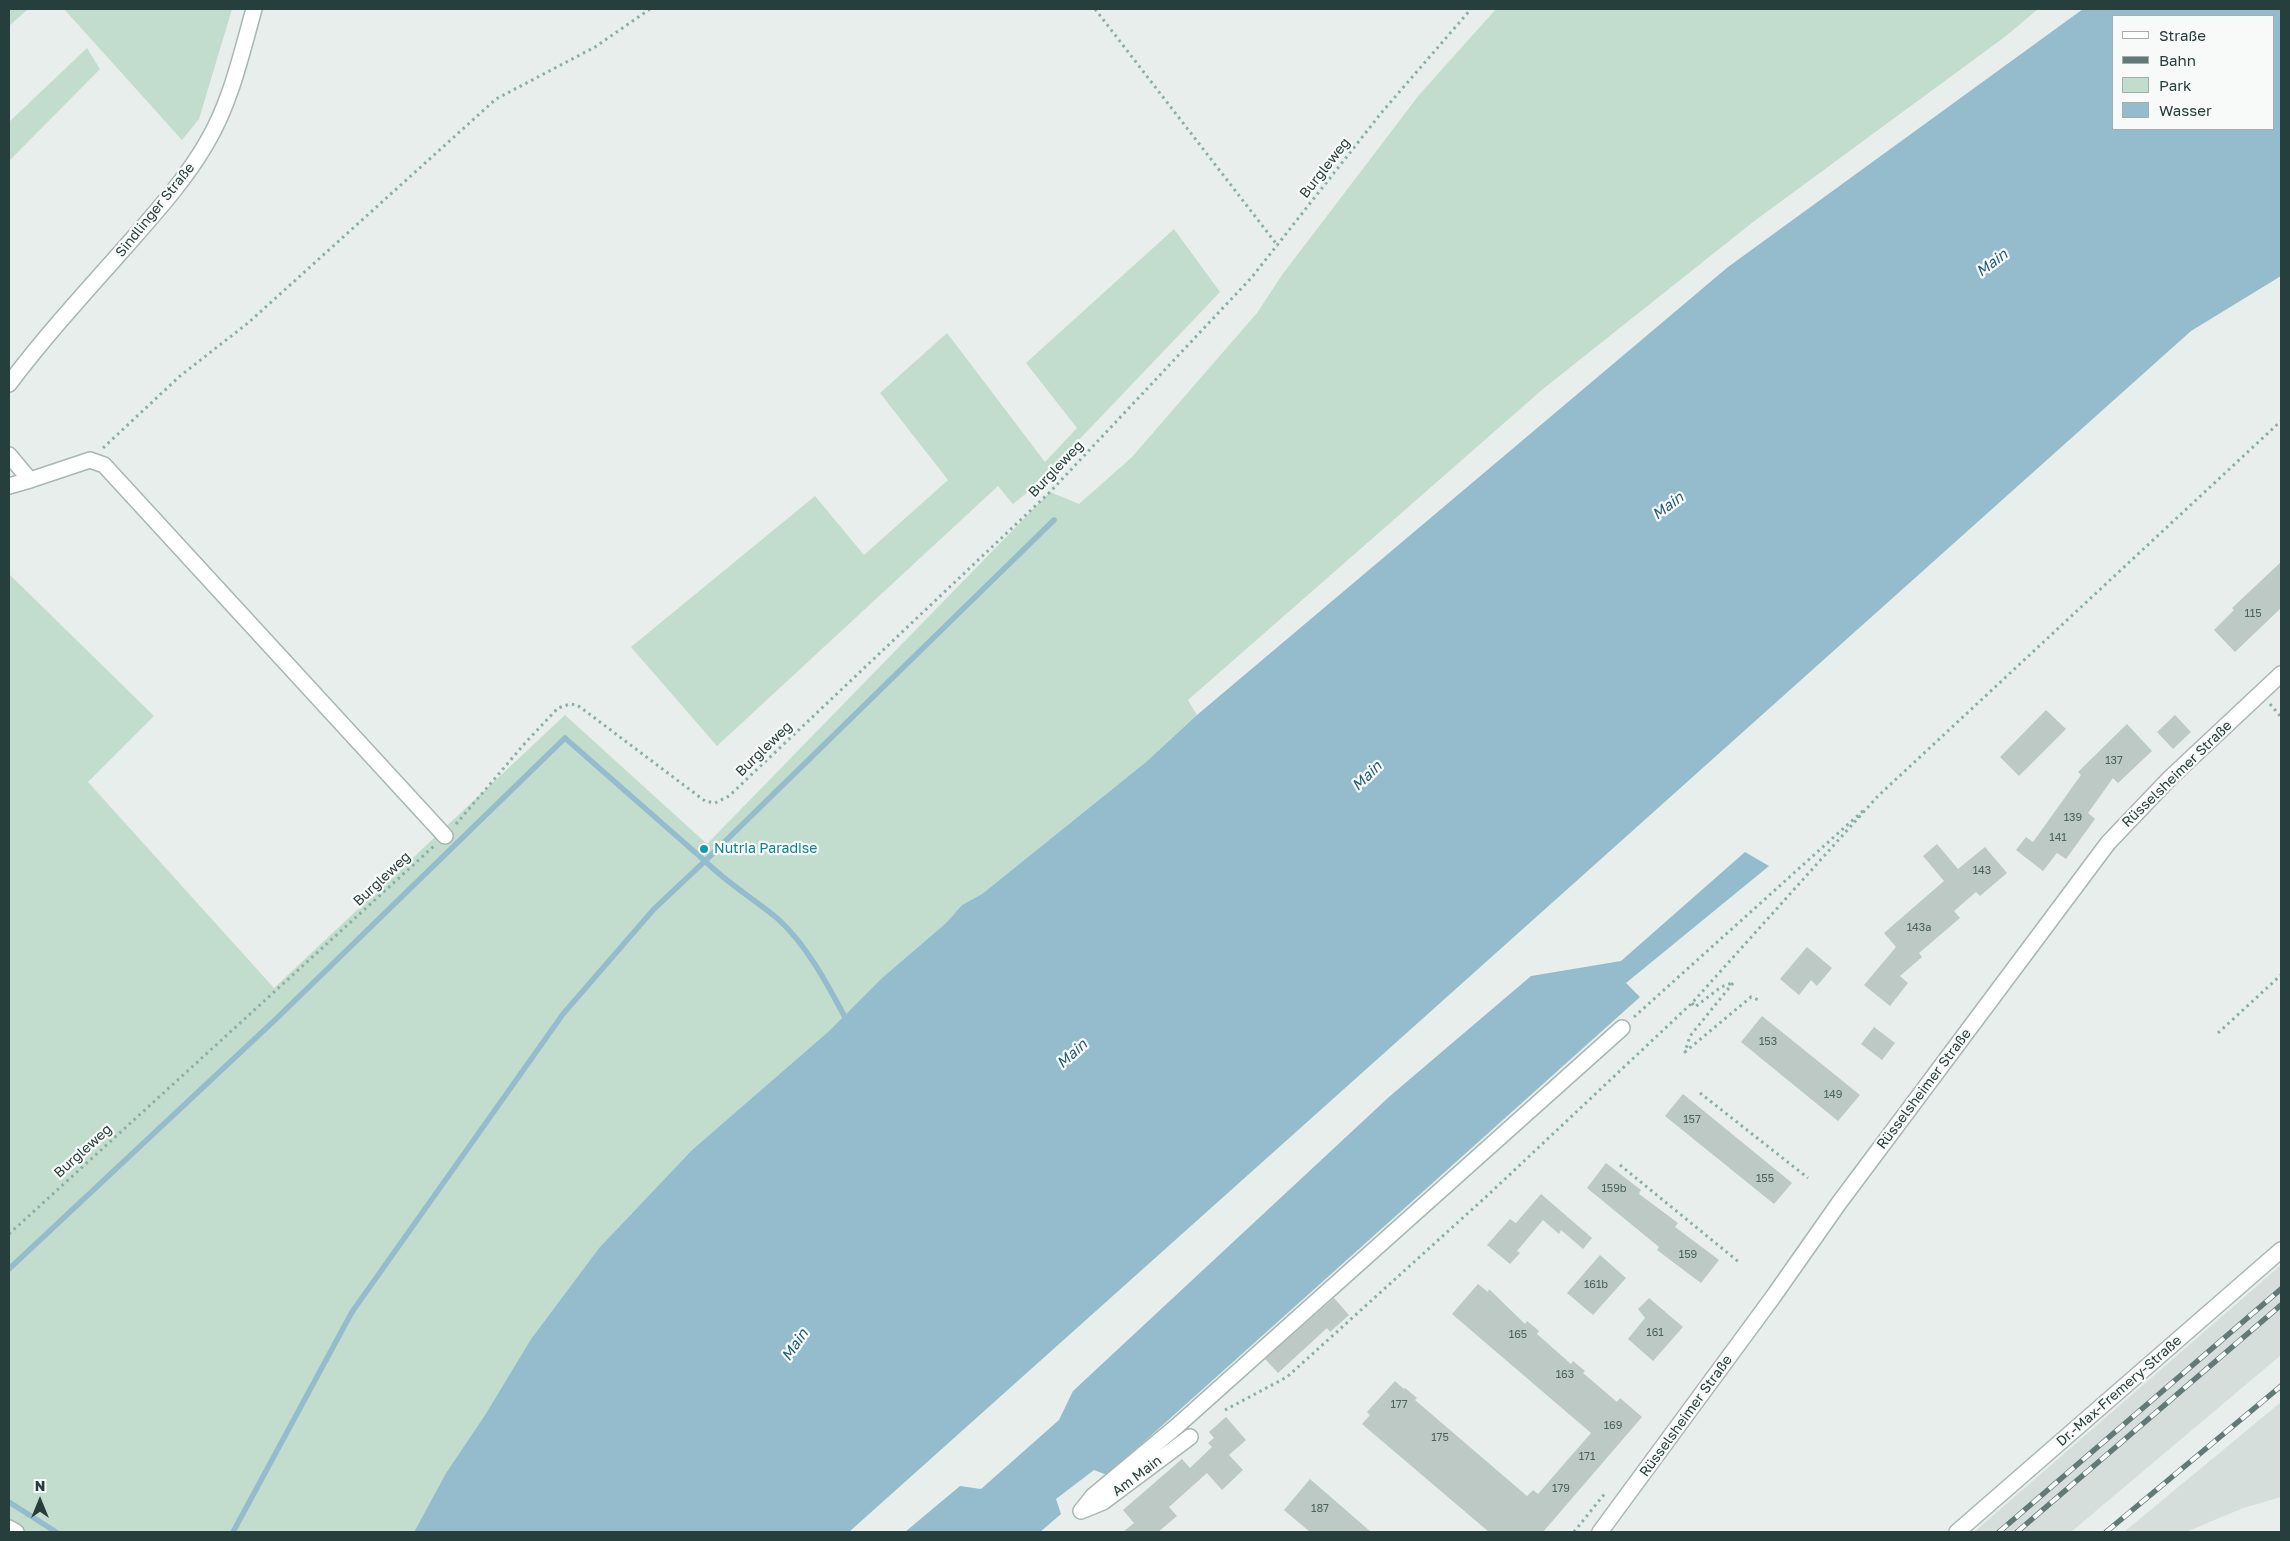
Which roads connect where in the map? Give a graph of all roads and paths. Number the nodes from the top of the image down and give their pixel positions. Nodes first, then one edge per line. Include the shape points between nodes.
1 (254, 9) edge
2 (650, 9) edge
3 (1095, 9) edge
4 (1471, 9) edge
5 (1278, 246) junction
6 (9, 384) edge
7 (2281, 421) edge
8 (9, 455) edge
9 (90, 460) junction
10 (30, 480) junction
11 (9, 486) edge
12 (2281, 674) edge
13 (1878, 796) junction
14 (446, 836) junction
15 (2281, 975) edge
16 (1761, 1002) dead end
17 (1692, 1003) junction
18 (1622, 1028) joint
19 (2218, 1033) dead end
20 (1700, 1093) dead end
21 (1620, 1165) dead end
22 (1808, 1178) dead end
23 (9, 1234) edge
24 (2281, 1250) edge
25 (1740, 1263) dead end
26 (1225, 1410) dead end
27 (1190, 1437) dead end
28 (9, 1528) edge
29 (16, 1532) edge
30 (1600, 1532) edge
31 (1957, 1532) edge

1 - 6 street, Sindlinger Straße via 232,92 207,143 167,199
2 - 9 path via 595,47 496,99 248,323 180,376
3 - 5 path
4 - 5 path, Burgleweg via 1382,112
5 - 14 path, Burgleweg via 1050,492 729,796 714,803 705,801 577,705 564,704 526,742
7 - 13 path
8 - 10 street
9 - 10 street
9 - 14 street via 104,465
10 - 11 street
12 - 30 street, Rüsselsheimer Straße via 2170,778 2108,843 1839,1203
13 - 17 path
13 - 18 path
14 - 23 path, Burgleweg
15 - 19 path
16 - 17 path via 1751,997 1685,1052 1690,1036 1733,983 1720,987 1695,1007
17 - 26 path via 1488,1195 1286,1377
18 - 27 street, Am Main via 1185,1420 1099,1490 1081,1510 1103,1502
20 - 22 path
21 - 25 path
24 - 31 street, Dr.-Max-Fremery-Straße
28 - 29 street

